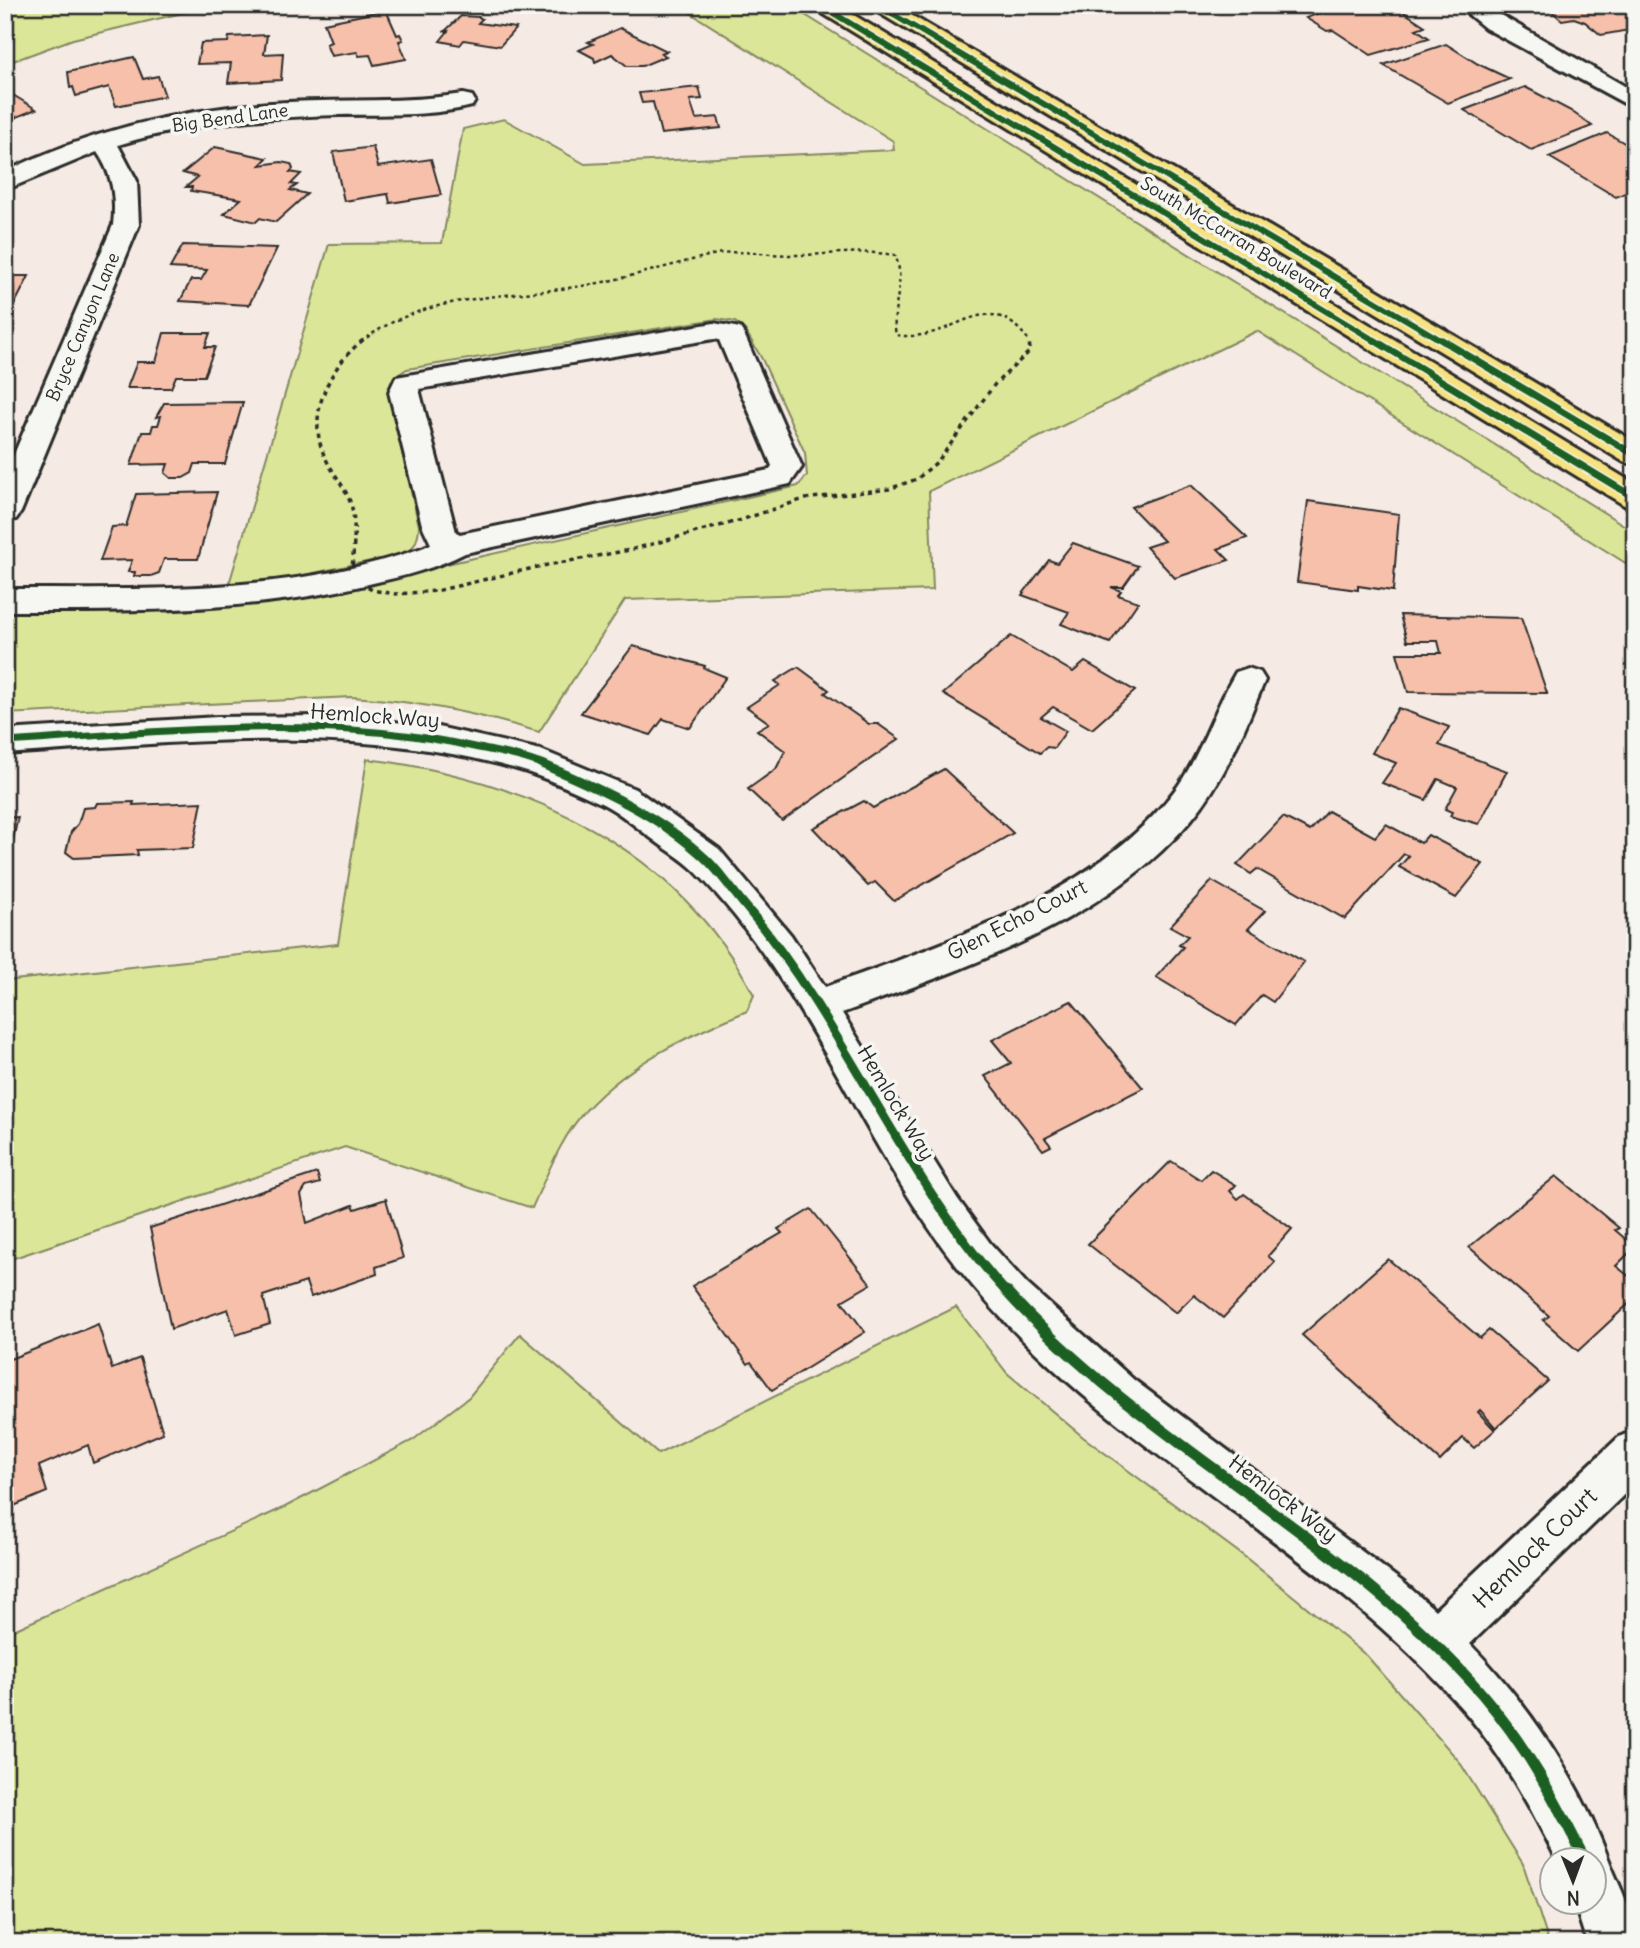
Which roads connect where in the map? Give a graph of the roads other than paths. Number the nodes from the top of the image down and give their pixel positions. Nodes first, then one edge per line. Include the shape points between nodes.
1 (820, 5) edge
2 (877, 5) edge
3 (1468, 5) edge
4 (1635, 75) edge
5 (1605, 86) junction
6 (463, 101) dead end
7 (1635, 102) edge
8 (103, 143) junction
9 (5, 181) edge
10 (1635, 455) edge
11 (1635, 498) edge
12 (5, 512) edge
13 (456, 545) junction
14 (5, 600) edge
15 (1248, 680) dead end
16 (5, 742) edge
17 (816, 1006) junction
18 (1635, 1452) edge
19 (1435, 1644) junction
20 (1578, 1846) edge
21 (1605, 1916) edge
22 (1614, 1943) edge

1 - 11 main road, South McCarran Boulevard
2 - 10 main road, South McCarran Boulevard
3 - 5 street
4 - 5 street
5 - 7 street
6 - 8 street, Big Bend Lane via 422,107 231,115
8 - 9 street, Big Bend Lane
8 - 12 street, Bryce Canyon Lane via 127,184 126,225
13 - 13 street via 779,477 787,467 730,334 714,331 406,383 404,392 438,525 443,538
13 - 14 street via 433,557 352,578 266,594 209,599
15 - 17 street, Glen Echo Court via 1200,782 1147,844 1043,912
16 - 17 street, Hemlock Way via 335,727 406,732 537,762 593,783 698,850 742,895
17 - 19 street, Hemlock Way via 940,1209 984,1268 1029,1317 1075,1362 1387,1600
18 - 19 street, Hemlock Court
19 - 20 street, Hemlock Way via 1510,1728 1554,1797
21 - 22 street

